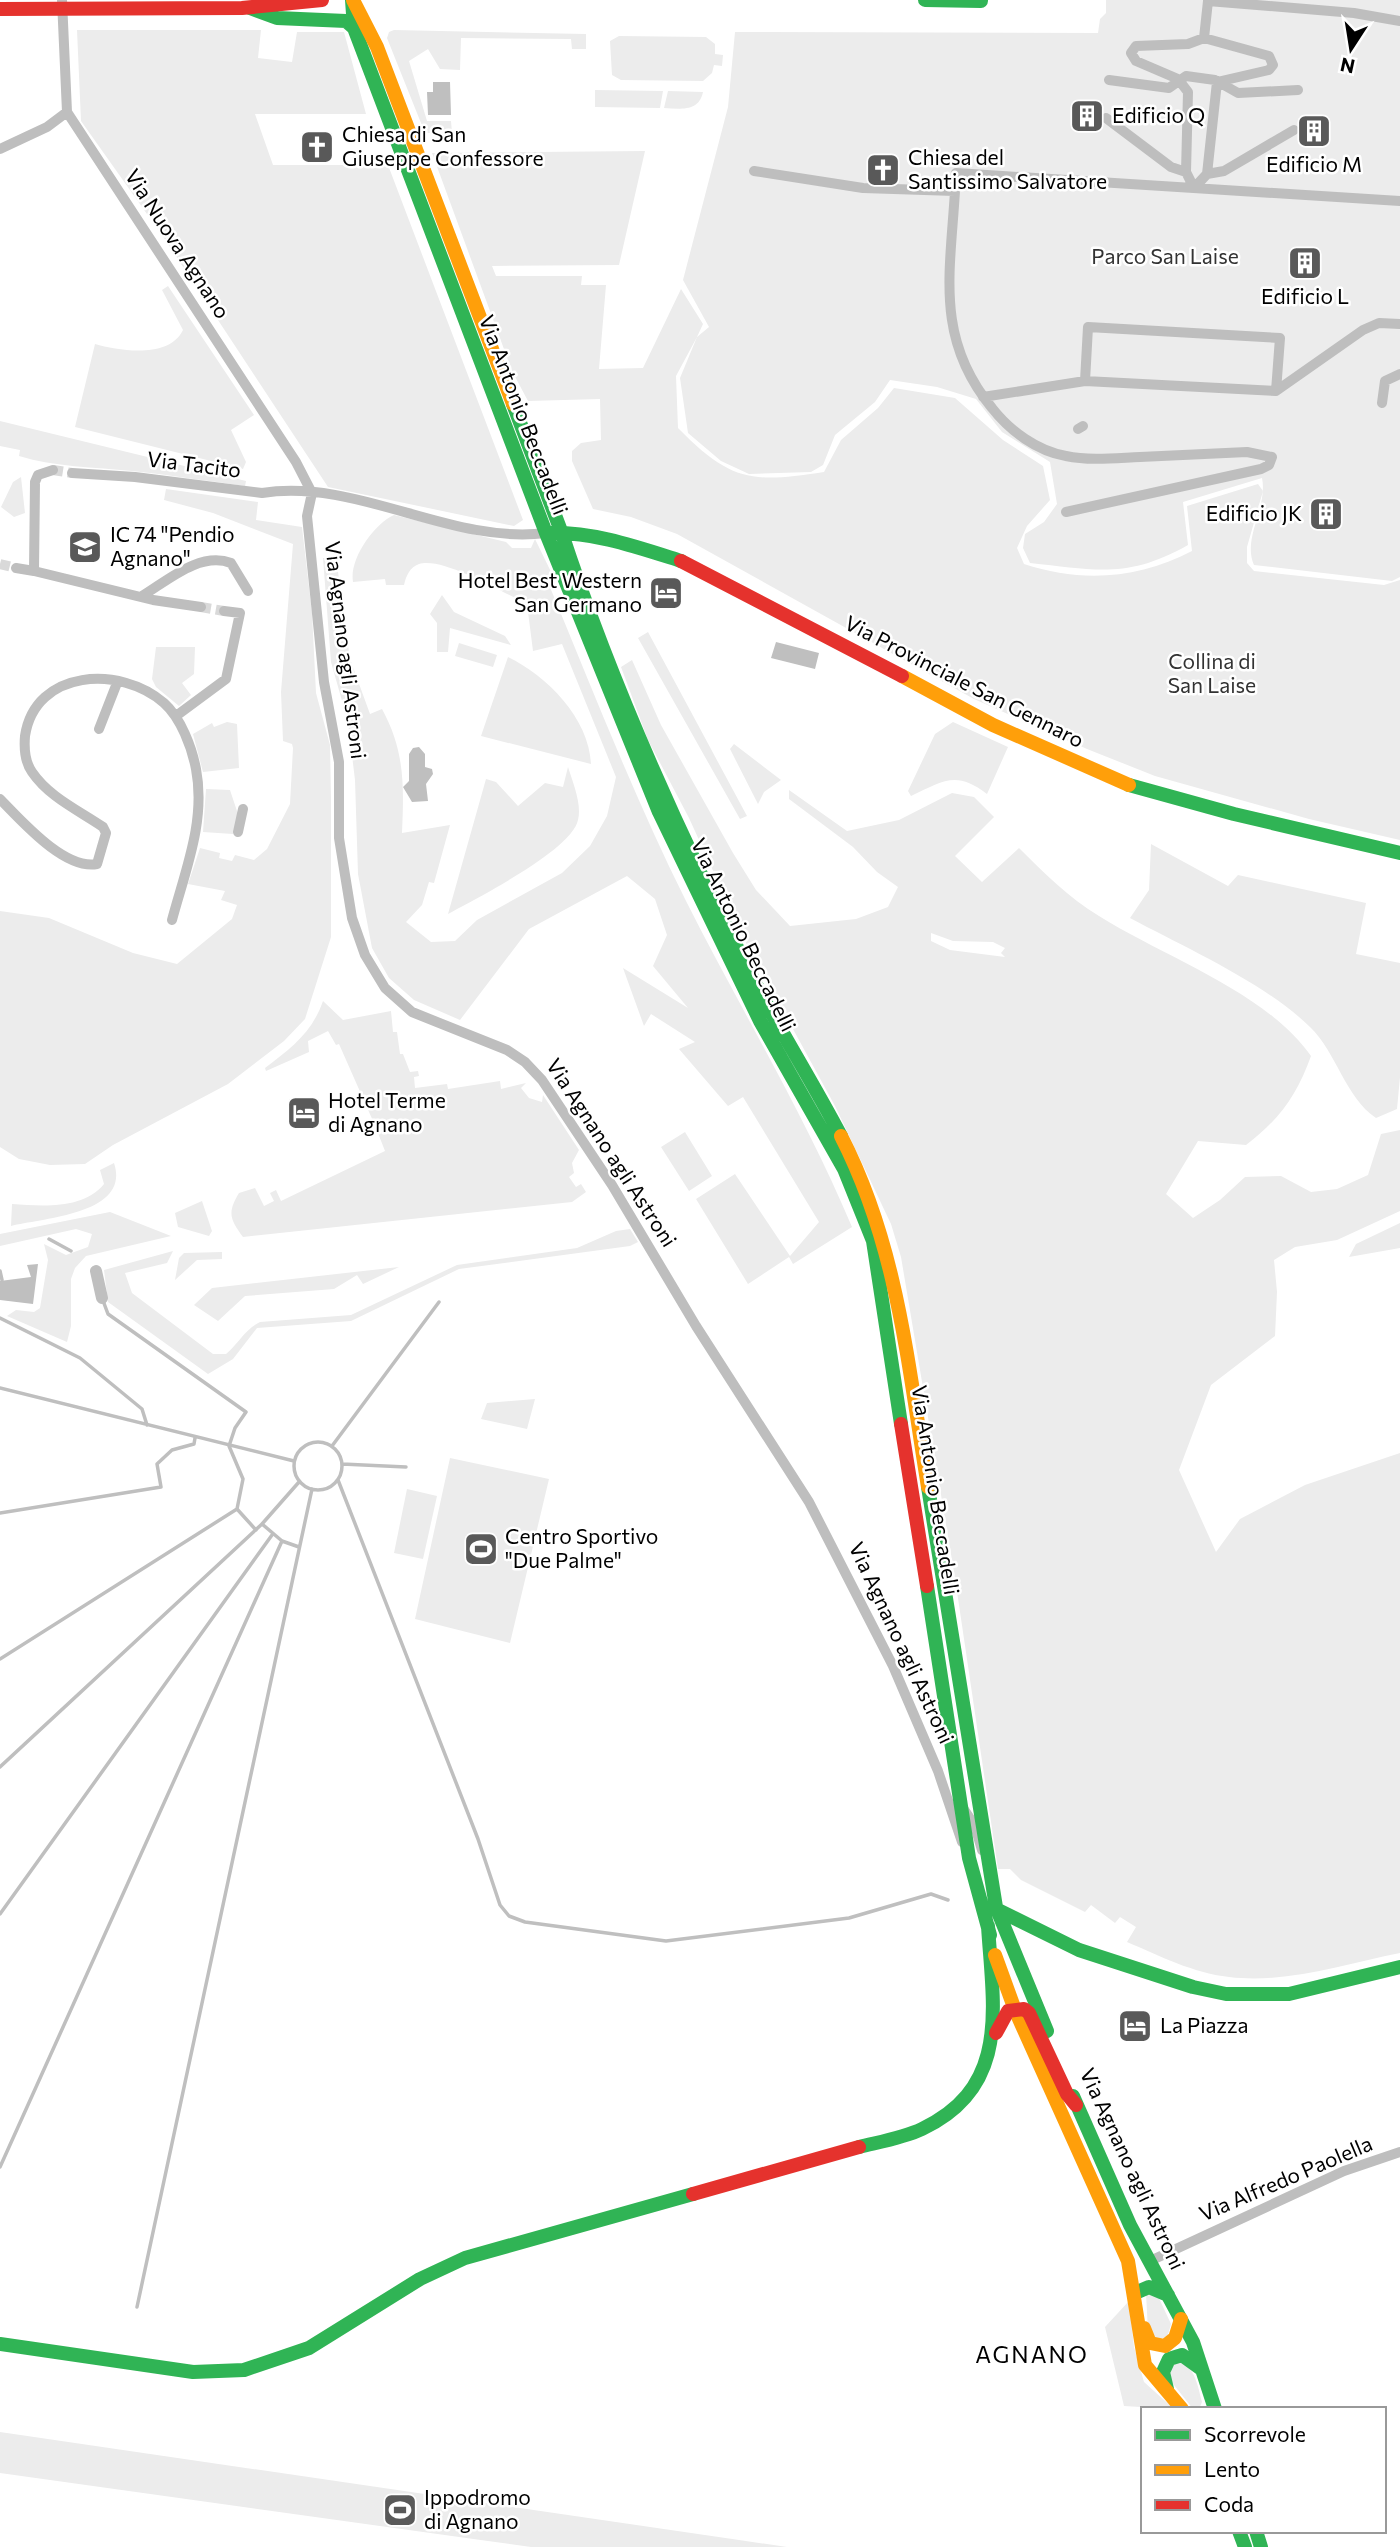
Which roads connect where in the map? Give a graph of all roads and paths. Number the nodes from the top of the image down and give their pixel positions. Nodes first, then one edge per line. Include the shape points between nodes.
1 (322, 0) edge
2 (352, 0) edge
3 (925, 0) edge
4 (981, 1) edge
5 (62, 4) edge
6 (249, 8) junction
7 (0, 9) edge
8 (1400, 22) edge
9 (354, 28) junction
10 (1204, 38) junction
11 (1109, 80) dead end
12 (1180, 82) junction
13 (1219, 82) junction
14 (1298, 90) dead end
15 (67, 112) junction
16 (1106, 118) dead end
17 (1294, 130) dead end
18 (0, 149) edge
19 (754, 171) dead end
20 (1186, 172) junction
21 (956, 173) dead end
22 (1207, 174) junction
23 (1194, 188) junction
24 (1400, 201) edge
25 (1400, 324) edge
26 (1400, 374) edge
27 (1085, 381) junction
28 (1276, 391) junction
29 (983, 397) junction
30 (1382, 403) dead end
31 (53, 470) dead end
32 (72, 473) tunnel mouth
33 (312, 493) junction
34 (1066, 512) dead end
35 (553, 532) junction
36 (16, 568) tunnel mouth
37 (34, 571) junction
38 (248, 591) dead end
39 (142, 596) junction
40 (201, 607) tunnel mouth
41 (224, 611) dead end
42 (592, 634) junction
43 (117, 683) junction
44 (176, 716) junction
45 (99, 729) dead end
46 (0, 799) edge
47 (243, 809) dead end
48 (238, 832) dead end
49 (1400, 853) edge
50 (172, 920) dead end
51 (938, 1771) junction
52 (961, 1804) junction
53 (969, 1858) junction
54 (988, 1864) junction
55 (988, 1915) junction
56 (1029, 1924) junction
57 (1009, 1944) junction
58 (1400, 1967) edge
59 (1014, 2008) junction
60 (993, 2041) junction
61 (1076, 2105) junction
62 (1400, 2152) edge
63 (1150, 2261) junction
64 (1135, 2293) junction
65 (1168, 2295) junction
66 (1181, 2319) junction
67 (0, 2344) edge
68 (1201, 2369) junction
69 (1208, 2389) junction
70 (1178, 2405) edge
71 (1206, 2407) edge
72 (1214, 2407) edge

1 - 6 main road
2 - 9 main road, Via Antonio Beccadelli
2 - 35 main road, Via Antonio Beccadelli via 377,47
3 - 4 main road
5 - 6 main road
5 - 7 main road
5 - 15 street
6 - 9 main road via 277,18 346,21
8 - 10 street via 1354,13 1208,1
9 - 35 main road, Via Antonio Beccadelli
10 - 12 street via 1188,44 1136,46 1131,53 1136,61
10 - 13 street via 1273,59 1269,70
11 - 12 street via 1169,88
12 - 13 street via 1186,76
12 - 20 street via 1188,92
13 - 14 street via 1238,93
13 - 22 street via 1213,100
15 - 18 street
15 - 33 street, Via Nuova Agnano
16 - 20 street via 1171,167
17 - 22 street via 1224,171
19 - 29 street via 863,188 955,191 950,324 963,366
20 - 23 street
21 - 23 street
22 - 23 street
23 - 24 street
25 - 28 street via 1379,323 1363,330
26 - 30 street via 1385,382
27 - 28 street
27 - 28 street via 1088,327 1280,338
27 - 29 street
29 - 34 street via 1023,438 1066,456 1099,459 1256,452 1272,457 1261,469
31 - 37 street via 38,475 35,482
32 - 33 street, Via Tacito via 262,493
33 - 35 street, Via Provinciale San Gennaro via 502,534
33 - 51 street, Via Agnano agli Astroni via 307,516 324,682 339,762 339,838 352,918 365,955 385,988 412,1012 507,1050 542,1080 808,1502 893,1666
35 - 42 main road, Via Antonio Beccadelli
35 - 49 main road, Via Provinciale San Gennaro via 661,552 694,565 993,725 1123,783
36 - 37 street
37 - 39 street
38 - 39 street via 231,563 214,559 176,574
39 - 40 street
41 - 44 street via 240,613 226,679
42 - 52 main road, Via Antonio Beccadelli via 659,812 691,881 761,1021 844,1169 866,1220 878,1262
42 - 54 main road, Via Antonio Beccadelli via 717,905 857,1171 883,1235
43 - 44 street via 154,696
43 - 45 street
43 - 46 street via 79,680 58,685 33,710 24,744 32,771 46,787 103,827 106,840 97,864 67,857 43,841
44 - 50 street via 196,769 199,797 192,851
47 - 48 street
51 - 52 street
51 - 53 street, Via Agnano agli Astroni
52 - 53 main road, Via Antonio Beccadelli
52 - 54 street via 975,1826
53 - 55 main road, Via Antonio Beccadelli
54 - 55 main road, Via Antonio Beccadelli
55 - 56 main road
55 - 57 main road, Via Agnano agli Astroni
55 - 59 main road, Via Agnano agli Astroni
55 - 60 main road
56 - 57 main road via 1012,1930
56 - 58 main road via 1085,1952 1226,1994 1289,1994
57 - 61 main road, Via Agnano agli Astroni
59 - 60 main road via 1004,2015
59 - 61 main road via 1029,2013
59 - 64 main road, Via Agnano agli Astroni via 1121,2242
60 - 67 main road via 988,2067 975,2089 952,2113 921,2130 465,2258 420,2279 309,2348 269,2364 237,2371 193,2372
61 - 63 main road, Via Agnano agli Astroni
62 - 63 street, Via Alfredo Paolella via 1344,2171
63 - 65 main road, Via Agnano agli Astroni
64 - 65 main road via 1149,2287
64 - 66 main road via 1150,2343 1168,2344
64 - 70 main road, Via Agnano agli Astroni via 1145,2365
65 - 66 main road, Via Agnano agli Astroni
66 - 68 main road, Via Agnano agli Astroni
68 - 69 main road, Via Agnano agli Astroni
68 - 70 main road via 1182,2355 1165,2362 1162,2374
69 - 71 main road
69 - 72 main road, Via Agnano agli Astroni

